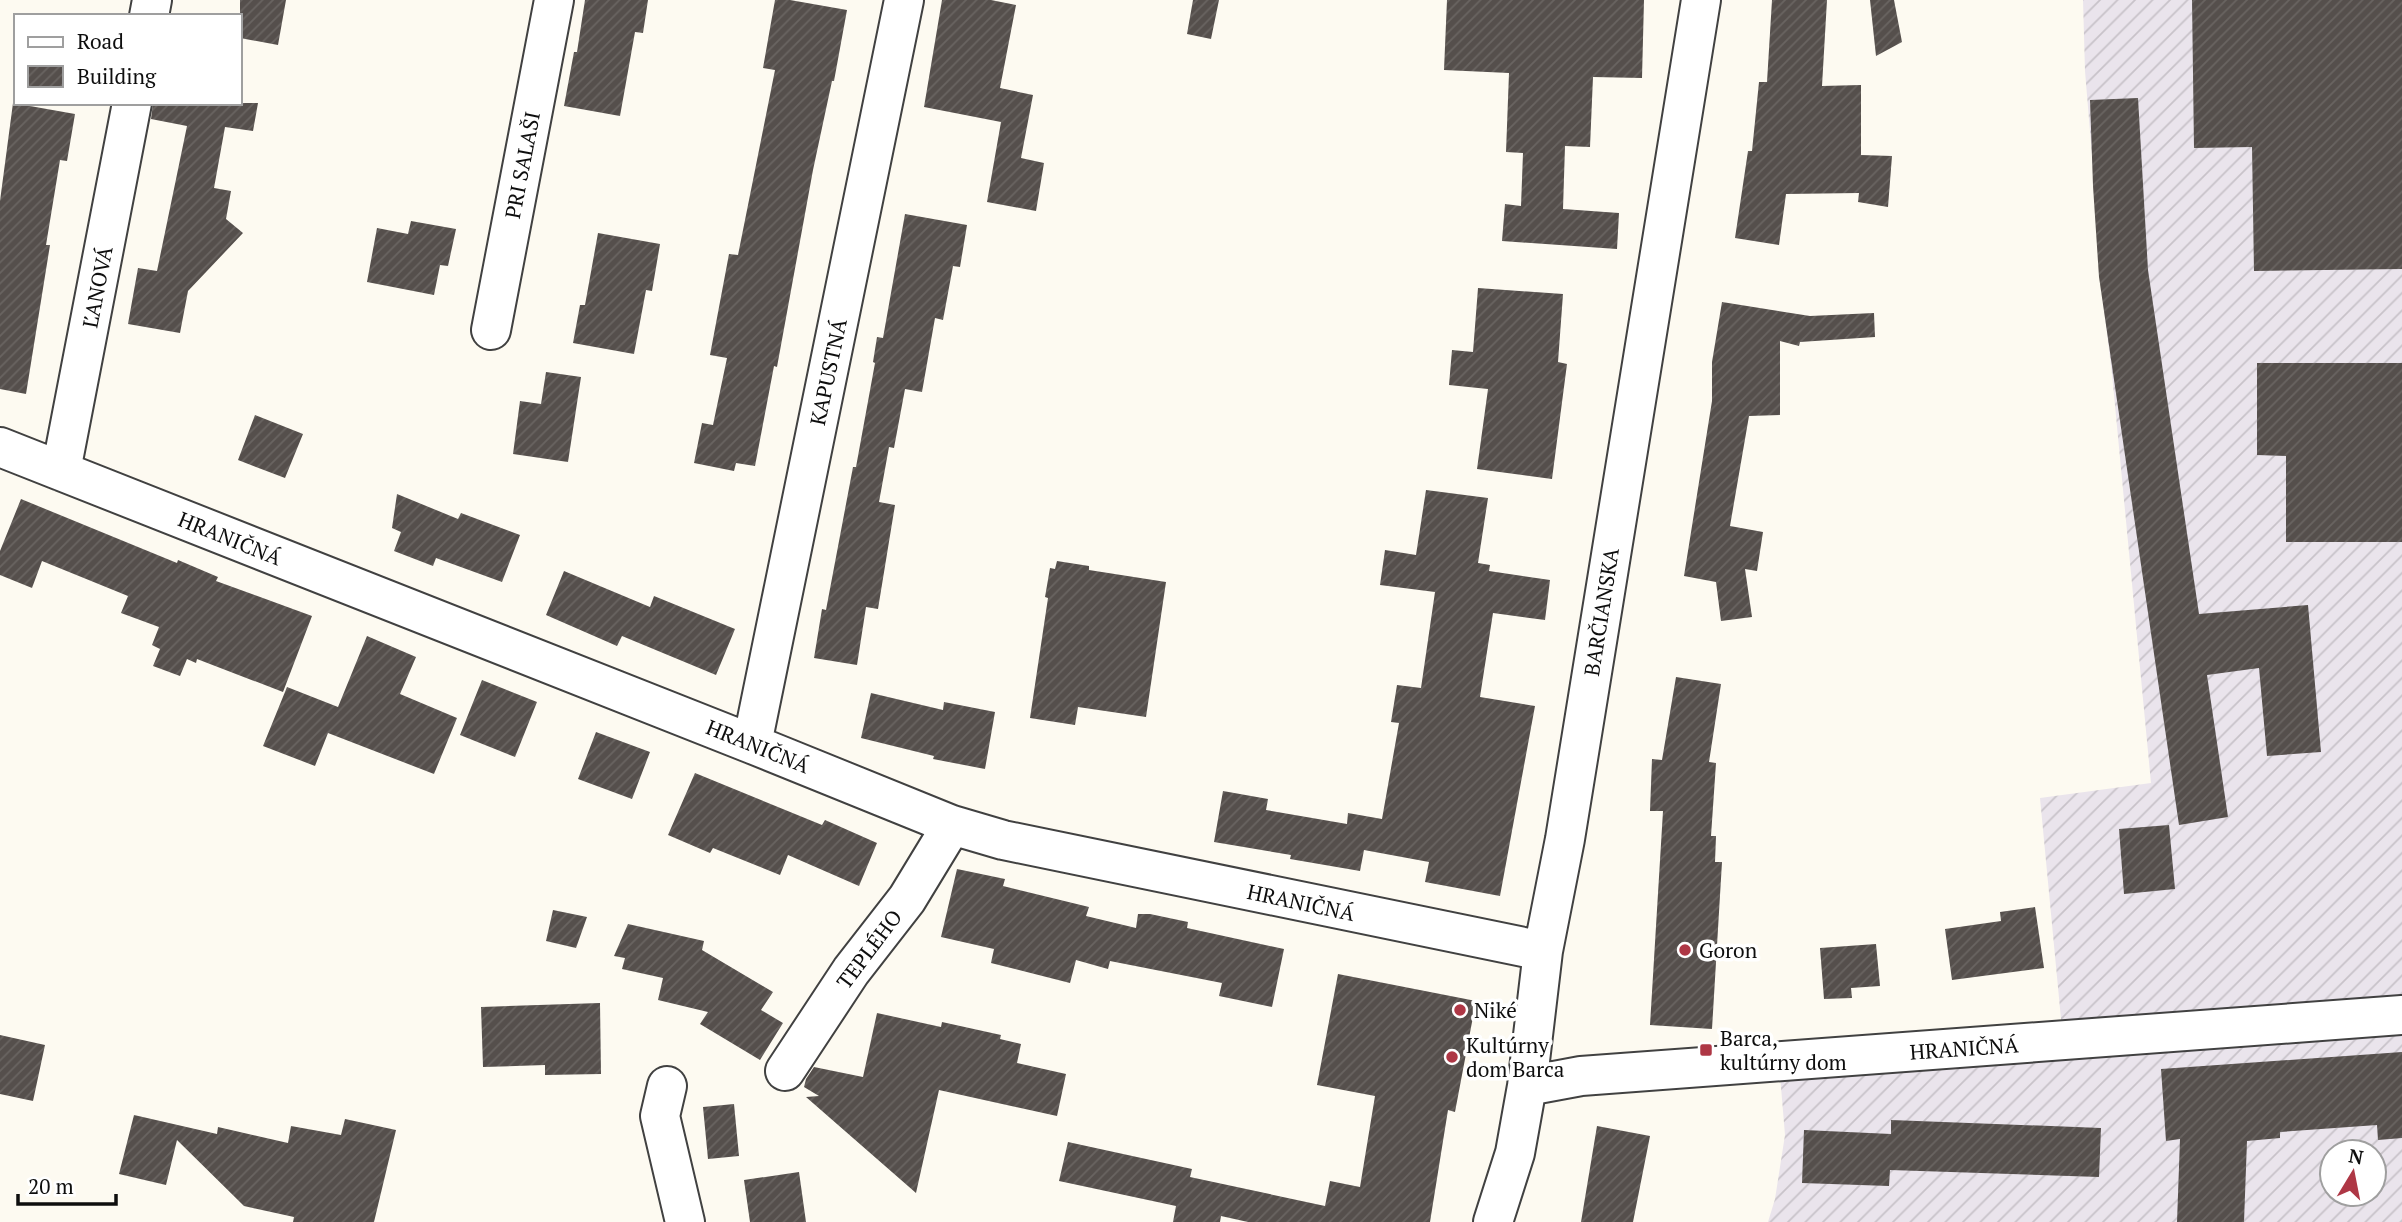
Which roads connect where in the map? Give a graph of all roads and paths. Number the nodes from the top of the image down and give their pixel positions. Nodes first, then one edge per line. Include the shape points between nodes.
1 (554, 0) edge
2 (904, 0) edge
3 (1701, 0) edge
4 (132, 105) edge
5 (491, 330) dead end
6 (0, 447) edge
7 (61, 471) junction
8 (752, 744) junction
9 (952, 825) junction
10 (1544, 951) junction
11 (2402, 1015) edge
12 (785, 1071) dead end
13 (667, 1086) dead end
14 (1527, 1086) junction
15 (685, 1222) edge
16 (1493, 1222) edge

1 - 5 street, PRI SALAŠI
2 - 8 street, KAPUSTNÁ
3 - 10 street, BARČIANSKA
4 - 7 street, ĽANOVÁ
6 - 7 street, HRANIČNÁ
7 - 8 street, HRANIČNÁ
8 - 9 street, HRANIČNÁ
9 - 10 street, HRANIČNÁ via 1017,843
9 - 12 street, TEPLÉHO via 907,899 851,971
10 - 14 street, BARČIANSKA
11 - 14 street, HRANIČNÁ via 1581,1076
13 - 15 street via 660,1116
14 - 16 street, BARČIANSKA via 1515,1153

